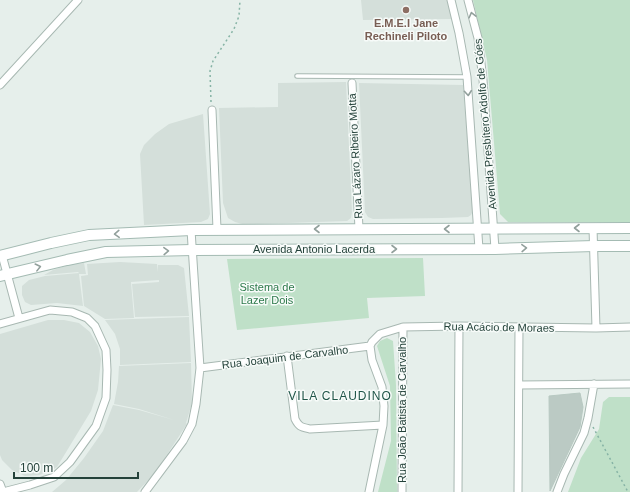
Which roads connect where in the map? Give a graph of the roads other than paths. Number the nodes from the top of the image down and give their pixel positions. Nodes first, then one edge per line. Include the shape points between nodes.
1 (78, 0) edge
2 (451, 0) edge
3 (468, 0) edge
4 (297, 76) dead end
5 (467, 77) junction
6 (352, 83) dead end
7 (0, 85) edge
8 (212, 110) road end
9 (494, 228) junction
10 (593, 228) junction
11 (630, 228) edge
12 (217, 229) junction
13 (359, 229) junction
14 (478, 229) junction
15 (191, 230) junction
16 (594, 246) junction
17 (630, 246) edge
18 (479, 249) junction
19 (494, 249) junction
20 (192, 250) junction
21 (1, 255) edge
22 (4, 275) edge
23 (19, 318) junction
24 (0, 324) edge
25 (459, 326) junction
26 (519, 327) junction
27 (630, 327) edge
28 (403, 328) junction
29 (596, 328) junction
30 (371, 344) junction
31 (287, 356) junction
32 (200, 368) junction
33 (594, 384) junction
34 (630, 384) edge
35 (519, 385) junction
36 (383, 425) junction
37 (0, 484) edge
38 (3, 492) edge
39 (145, 492) edge
40 (369, 492) edge
41 (402, 492) edge
42 (458, 492) edge
43 (518, 492) edge
44 (557, 492) edge

1 - 7 street
2 - 5 street, Avenida Presbítero Adolfo de Góes
9 -> 3 street, Avenida Presbítero Adolfo de Góes via 483,80 478,38
4 - 5 lane
5 -> 14 street, Avenida Presbítero Adolfo de Góes
6 - 13 street, Rua Lázaro Ribeiro Motta
8 - 12 street
10 -> 9 main road, Avenida Antonio Lacerda
9 - 14 main road, Avenida Antonio Lacerda
9 - 19 street, Avenida Presbítero Adolfo de Góes
10 - 11 main road, Avenida Antonio Lacerda
10 - 16 street
13 -> 12 main road, Avenida Antonio Lacerda
12 - 15 main road, Avenida Antonio Lacerda
14 -> 13 main road, Avenida Antonio Lacerda
14 - 18 street, Avenida Presbítero Adolfo de Góes
15 - 20 street
15 -> 21 main road, Avenida Antonio Lacerda via 89,235
16 - 17 main road, Avenida Antonio Lacerda
19 -> 16 main road, Avenida Antonio Lacerda
16 - 29 street
18 - 19 main road, Avenida Antonio Lacerda
20 -> 18 main road, Avenida Antonio Lacerda
22 -> 20 main road, Avenida Antonio Lacerda via 106,252
20 - 32 street
21 - 22 street
22 - 23 street
23 - 24 street
23 - 38 street via 50,310 72,312 87,318 99,334 106,350 106,398 96,426 70,462 54,477
25 - 26 street, Rua Acácio de Moraes
25 - 28 street, Rua Acácio de Moraes
25 - 42 street
26 - 29 street, Rua Acácio de Moraes
26 - 35 street
27 - 29 street, Rua Acácio de Moraes
28 - 30 street, Rua Acácio de Moraes via 380,334
28 - 41 street, Rua João Batista de Carvalho
30 - 31 street, Rua Joaquim de Carvalho
30 - 36 street via 372,360 382,387
31 - 32 street, Rua Joaquim de Carvalho
31 - 36 street via 295,418 302,427 310,429
32 - 39 street via 192,424 183,441
33 - 34 street
33 - 35 street
33 - 44 street via 584,432
35 - 43 street
36 - 40 street
37 - 38 street

